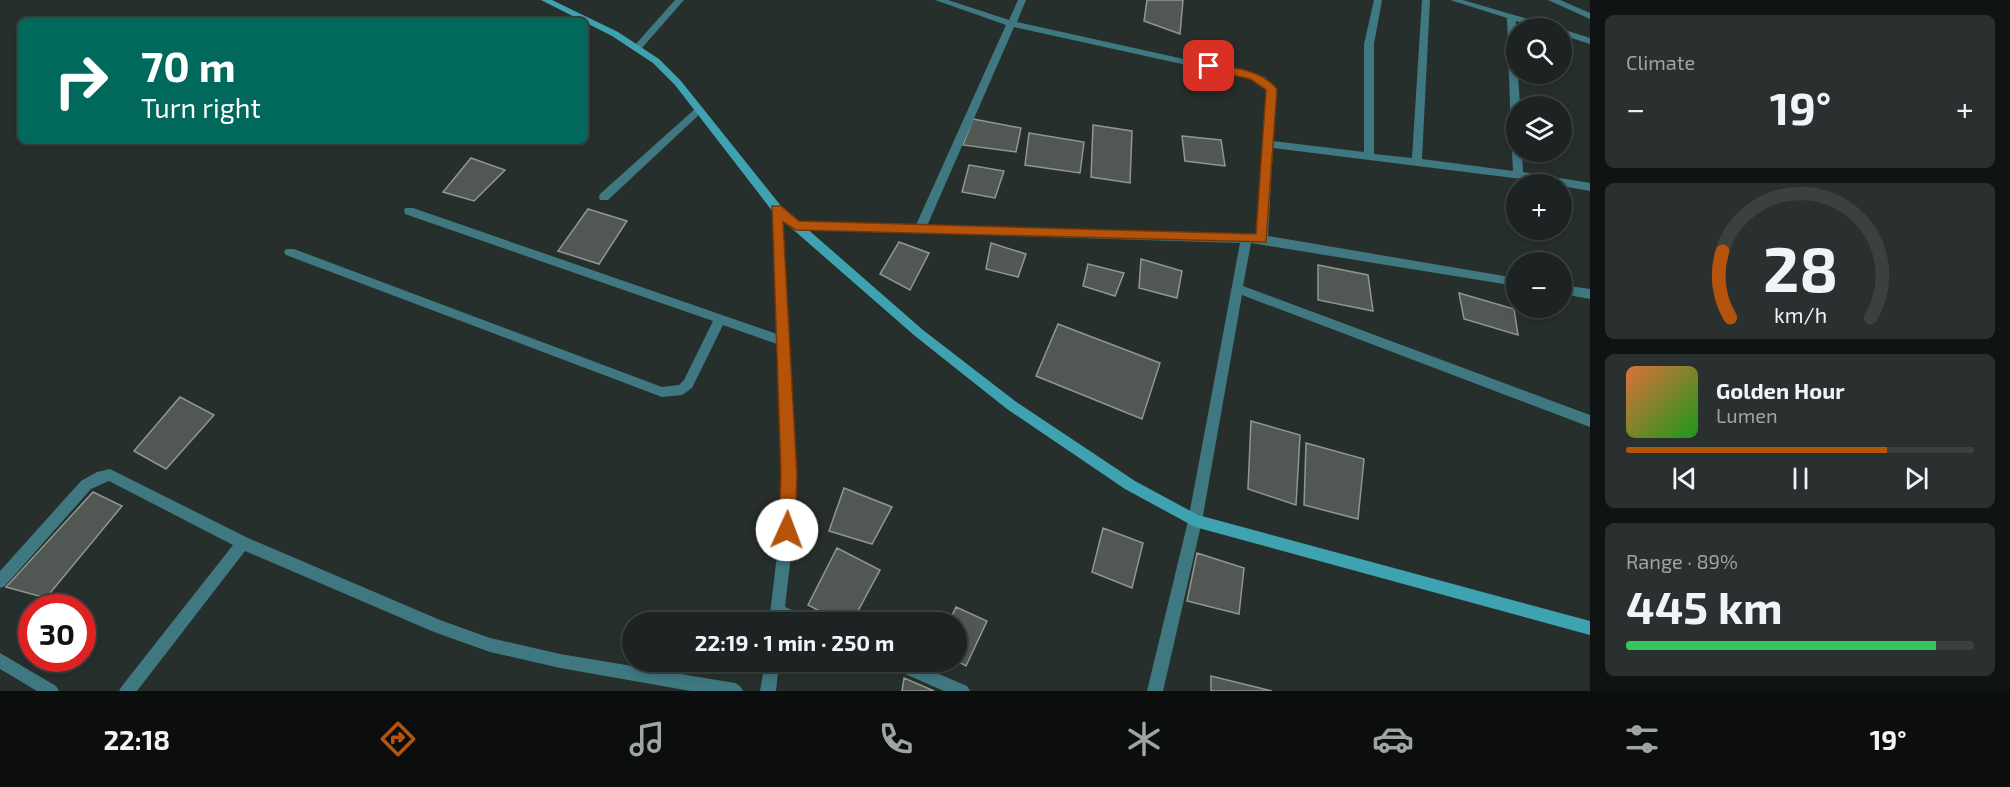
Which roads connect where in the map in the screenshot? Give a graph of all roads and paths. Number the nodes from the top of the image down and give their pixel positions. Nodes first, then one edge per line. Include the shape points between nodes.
1 (545, 0) edge
2 (680, 0) edge
3 (939, 0) edge
4 (1022, 0) edge
5 (1378, 0) edge
6 (1426, 0) edge
7 (1454, 0) edge
8 (1552, 0) edge
9 (1590, 16) edge
10 (1511, 17) junction
11 (581, 18) edge
12 (1514, 18) edge
13 (588, 22) edge
14 (1009, 23) junction
15 (1572, 35) edge
16 (1590, 41) edge
17 (638, 47) junction
18 (1514, 96) edge
19 (699, 110) junction
20 (1268, 144) junction
21 (1369, 157) junction
22 (1417, 163) junction
23 (1510, 174) edge
24 (1572, 184) edge
25 (1590, 187) edge
26 (604, 197) dead end
27 (777, 209) junction
28 (409, 211) dead end
29 (796, 226) junction
30 (920, 229) junction
31 (1246, 239) junction
32 (1262, 239) junction
33 (291, 252) dead end
34 (1506, 280) edge
35 (1237, 288) junction
36 (1572, 291) edge
37 (1590, 294) edge
38 (720, 319) junction
39 (783, 341) junction
40 (1590, 421) edge
41 (1196, 520) junction
42 (243, 543) junction
43 (0, 581) edge
44 (778, 612) edge
45 (1590, 628) edge
46 (0, 660) edge
47 (771, 672) edge
48 (917, 672) edge
49 (51, 691) edge
50 (127, 691) edge
51 (735, 691) edge
52 (768, 691) edge
53 (962, 691) edge
54 (1155, 691) edge

1 - 11 main road
2 - 17 street
3 - 14 street
4 - 14 street
5 - 21 street via 1369,44
6 - 22 street
7 - 10 street
8 - 9 street
10 - 12 street
10 - 18 street
13 - 17 main road
14 - 20 street via 1262,80 1271,89
14 - 30 street
15 - 16 street
17 - 19 main road via 678,83
19 - 26 street
19 - 27 main road
20 - 21 street
20 - 32 street
21 - 22 street
22 - 23 street
24 - 25 street
27 - 29 main road
27 - 39 street
28 - 38 street
29 - 30 street
29 - 41 main road via 919,333 1011,405 1130,485
30 - 31 street
31 - 32 street
31 - 35 street
32 - 34 street
33 - 38 street via 663,393 682,390 688,384
35 - 40 street
35 - 41 street
36 - 37 street
38 - 39 street
39 - 44 street via 789,475
41 - 45 main road
41 - 54 street
42 - 43 street via 119,477 102,476 86,485
42 - 50 street
42 - 51 street via 490,645
46 - 49 street
47 - 52 street
48 - 53 street

